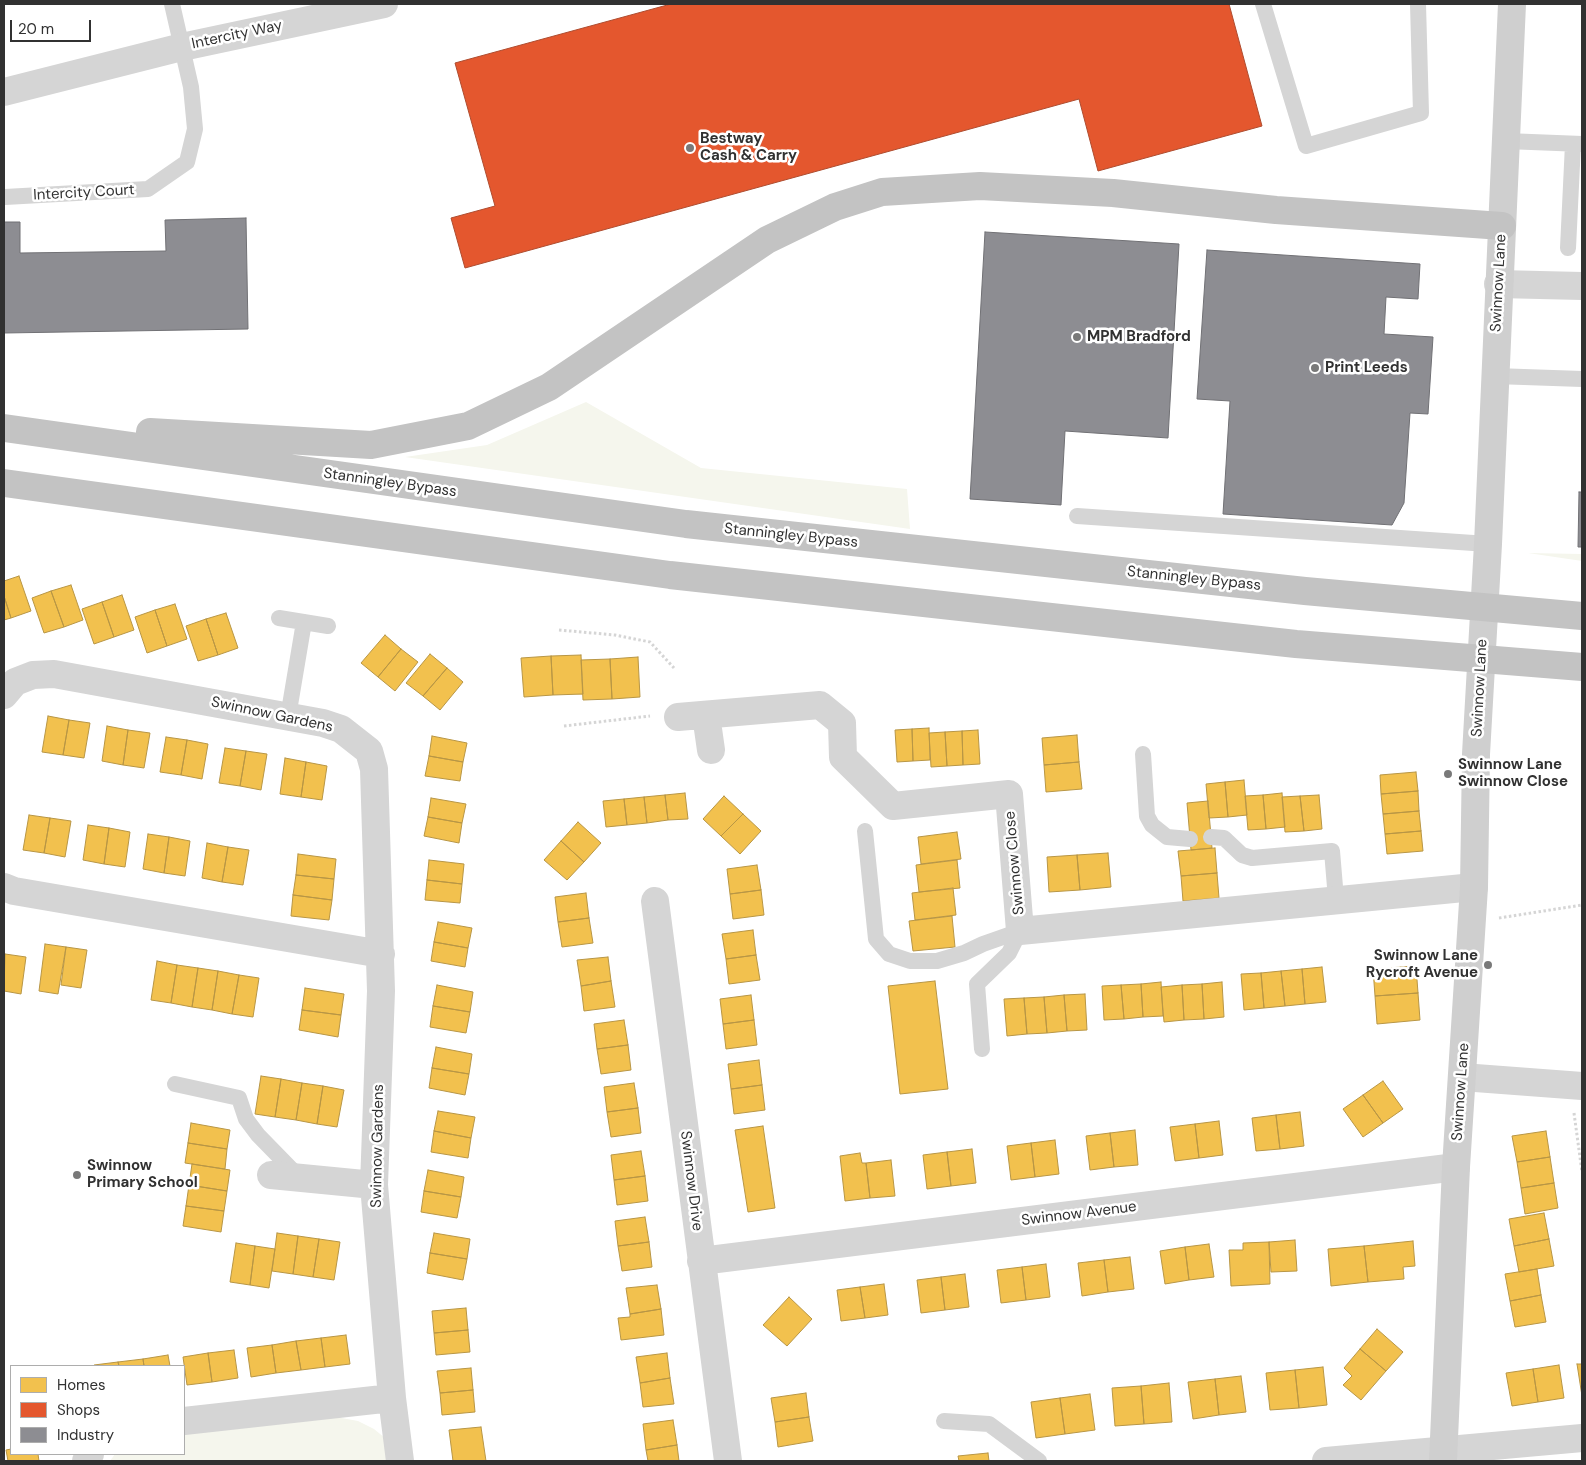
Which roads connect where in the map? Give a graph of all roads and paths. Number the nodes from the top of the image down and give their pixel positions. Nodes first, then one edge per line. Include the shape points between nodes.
1 (172, 4) edge
2 (384, 4) edge
3 (1263, 4) edge
4 (1418, 4) edge
5 (1512, 4) edge
6 (182, 47) junction
7 (4, 92) edge
8 (1506, 141) junction
9 (1577, 144) edge
10 (5, 197) dead end
11 (1502, 226) junction
12 (1568, 248) dead end
13 (1498, 284) junction
14 (1582, 286) edge
15 (1495, 376) junction
16 (1582, 379) edge
17 (4, 424) edge
18 (4, 428) edge
19 (4, 483) edge
20 (1077, 516) dead end
21 (1487, 553) junction
22 (1582, 616) edge
23 (279, 618) dead end
24 (304, 622) junction
25 (328, 626) dead end
26 (559, 630) dead end
27 (1582, 667) edge
28 (674, 668) dead end
29 (4, 695) edge
30 (706, 715) junction
31 (288, 717) junction
32 (678, 718) joint
33 (564, 726) dead end
34 (711, 750) dead end
35 (1143, 754) dead end
36 (865, 831) dead end
37 (1211, 837) dead end
38 (1190, 840) dead end
39 (4, 887) edge
40 (1474, 887) junction
41 (1336, 899) junction
42 (655, 901) dead end
43 (1582, 905) edge
44 (1471, 923) junction
45 (1020, 931) junction
46 (381, 954) junction
47 (982, 1049) dead end
48 (1462, 1077) junction
49 (175, 1084) dead end
50 (1576, 1086) edge
51 (1456, 1167) junction
52 (1582, 1172) edge
53 (272, 1176) dead end
54 (300, 1178) junction
55 (374, 1185) junction
56 (701, 1261) junction
57 (392, 1398) junction
58 (185, 1421) edge
59 (944, 1421) dead end
60 (1582, 1438) edge
61 (1444, 1457) edge
62 (400, 1461) edge
63 (728, 1461) edge
64 (1040, 1461) edge
65 (1326, 1461) edge

1 - 6 lane, Intercity Court
2 - 6 street, Intercity Way
3 - 4 lane via 1306,146 1421,113
5 - 8 street, Swinnow Lane
6 - 7 street, Intercity Way
6 - 10 lane, Intercity Court via 191,87 194,129 187,162 148,189
8 - 9 lane
8 - 11 street, Swinnow Lane
9 - 12 lane
11 - 13 street, Swinnow Lane
11 - 17 highway via 1276,210 1103,192 980,186 882,192 835,207 767,240 549,387 468,426 371,445
13 - 14 street
13 - 15 street, Swinnow Lane
15 - 16 lane
15 - 21 street, Swinnow Lane
18 - 22 highway, Stanningley Bypass via 686,524 1296,590
19 - 27 highway via 670,575 1296,644
20 - 21 lane
21 - 40 street, Swinnow Lane via 1476,754
23 - 24 lane
24 - 25 lane
24 - 31 lane
26 - 28 path via 650,642
29 - 31 street, Swinnow Gardens via 15,682 33,675 54,674
30 - 32 street, Swinnow Close
30 - 34 street
30 - 45 street, Swinnow Close via 820,705 842,723 843,757 893,806 1010,794
31 - 46 street, Swinnow Gardens via 341,729 369,751 374,769
32 - 33 path via 657,715
35 - 38 lane via 1147,816 1152,825 1167,837
36 - 45 lane via 876,939 889,954 910,961 938,960 964,954
37 - 41 lane via 1224,838 1242,855 1252,858 1332,851
39 - 46 street
40 - 41 street, Swinnow Close
40 - 44 street, Swinnow Lane
41 - 45 street, Swinnow Close
42 - 56 street, Swinnow Drive
43 - 44 path
44 - 48 street, Swinnow Lane
45 - 47 lane via 1009,953 977,984
46 - 55 street, Swinnow Gardens via 380,1073
48 - 50 street
48 - 51 street, Swinnow Lane
49 - 54 lane via 239,1098 246,1119 258,1135
50 - 52 path
51 - 56 street, Swinnow Avenue
51 - 61 street, Swinnow Lane
53 - 54 street
54 - 55 street
55 - 57 street, Swinnow Gardens
56 - 63 street, Swinnow Drive
57 - 58 street
57 - 62 street, Swinnow Gardens
59 - 64 lane via 989,1424
60 - 61 street
61 - 65 street

